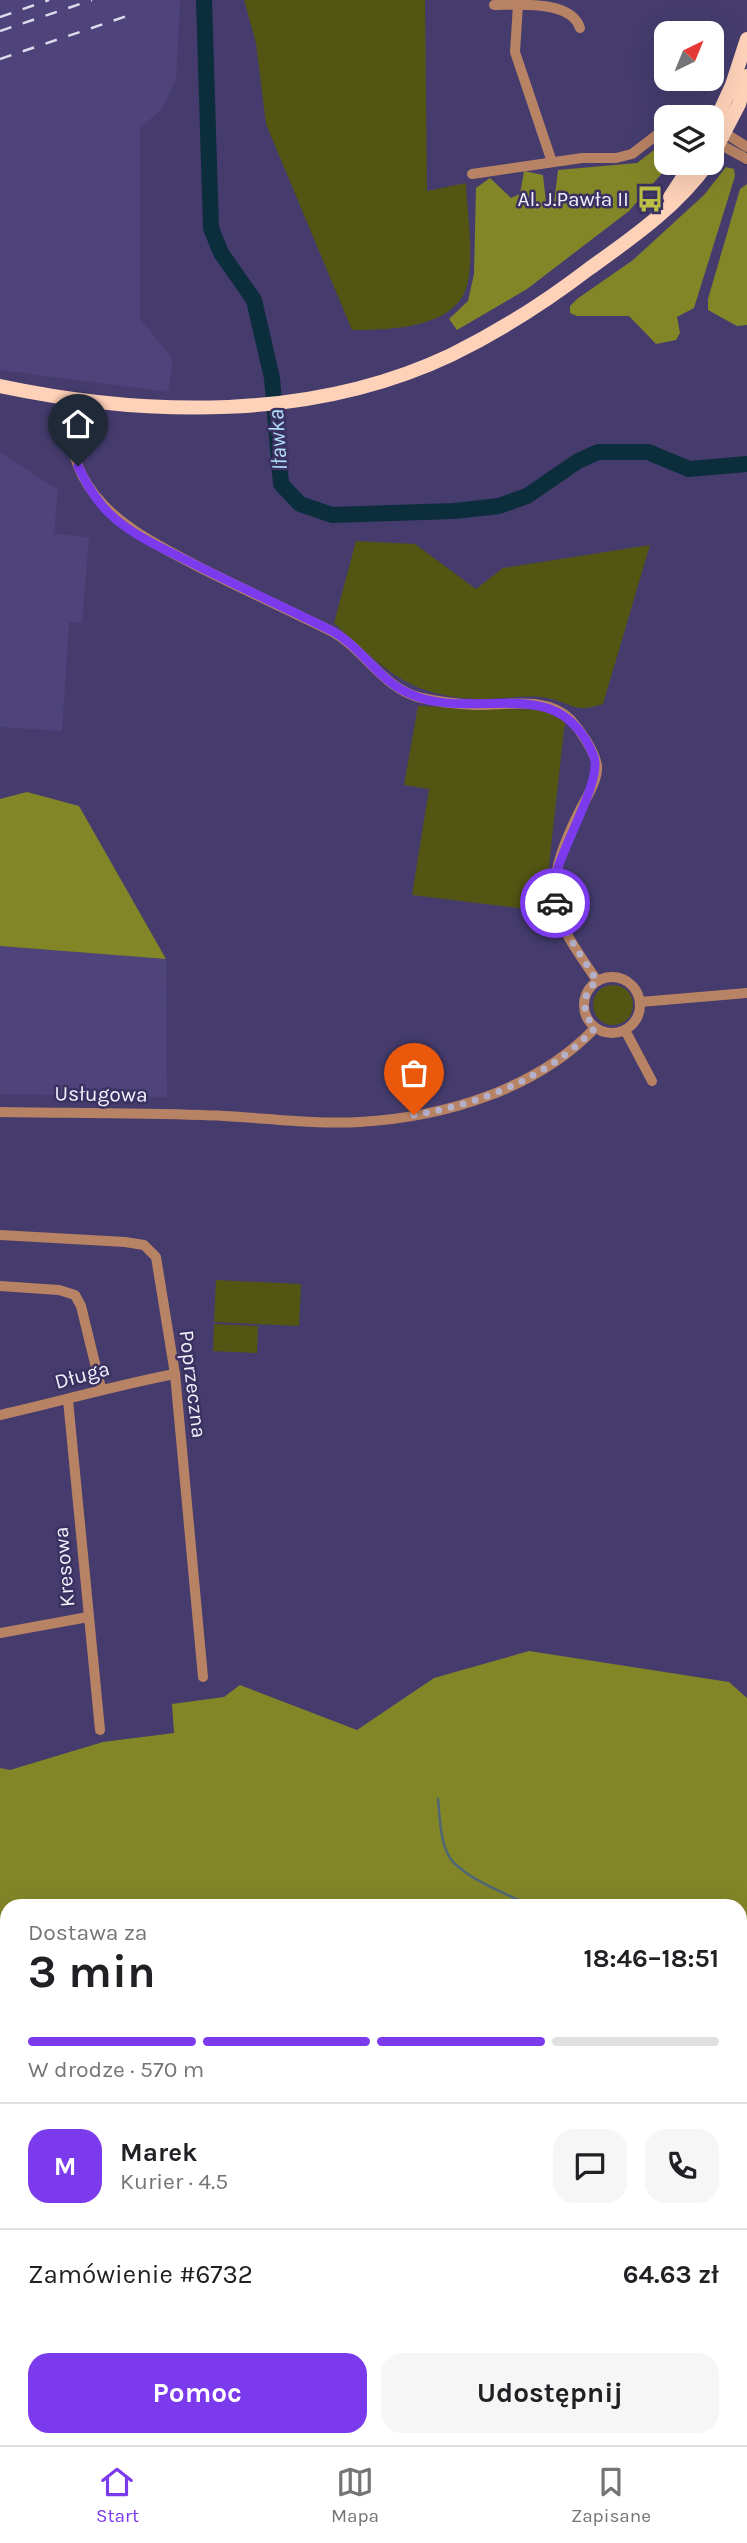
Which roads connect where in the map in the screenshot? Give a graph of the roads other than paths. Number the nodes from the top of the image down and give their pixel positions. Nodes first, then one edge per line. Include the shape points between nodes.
1 (494, 5) dead end
2 (518, 5) junction
3 (580, 28) dead end
4 (747, 39) edge
5 (747, 76) edge
6 (724, 109) edge
7 (724, 119) edge
8 (654, 137) edge
9 (724, 139) edge
10 (724, 142) edge
11 (747, 147) edge
12 (747, 159) edge
13 (552, 162) junction
14 (472, 174) dead end
15 (684, 175) edge
16 (698, 175) edge
17 (658, 214) junction
18 (0, 386) edge
19 (69, 398) junction
20 (597, 981) junction
21 (747, 993) edge
22 (640, 1002) junction
23 (595, 1028) junction
24 (625, 1030) junction
25 (652, 1081) dead end
26 (0, 1112) edge
27 (0, 1234) edge
28 (0, 1286) edge
29 (175, 1374) junction
30 (101, 1388) junction
31 (68, 1400) junction
32 (0, 1415) edge
33 (88, 1617) junction
34 (0, 1633) edge
35 (203, 1677) dead end
36 (100, 1730) dead end

1 - 2 street
2 - 3 street via 554,4 578,20
2 - 13 street via 515,52
4 - 6 main road
5 - 7 main road
8 - 13 street via 632,154
9 - 11 street
10 - 12 street
13 - 14 street
15 - 17 main road
16 - 17 main road
17 - 19 main road via 526,314 450,356 383,381 279,403 169,406
18 - 19 main road
19 - 20 street via 70,440 87,485 109,514 139,536 331,631 409,694 474,705 534,703 569,718 597,767 557,870 555,903 566,932
20 - 22 street via 622,977 634,985
20 - 23 street via 586,992 583,1005
21 - 22 street
22 - 24 street via 635,1023
23 - 24 street via 610,1034
23 - 26 street, Usługowa via 561,1059 537,1073 490,1096 432,1112 359,1122
24 - 25 street
27 - 29 street, Poprzeczna via 144,1245 159,1268
28 - 30 street via 75,1295
29 - 30 street, Długa
29 - 35 street, Poprzeczna
30 - 31 street, Długa
31 - 32 street, Długa
31 - 33 street, Kresowa
33 - 34 street
33 - 36 street, Kresowa

